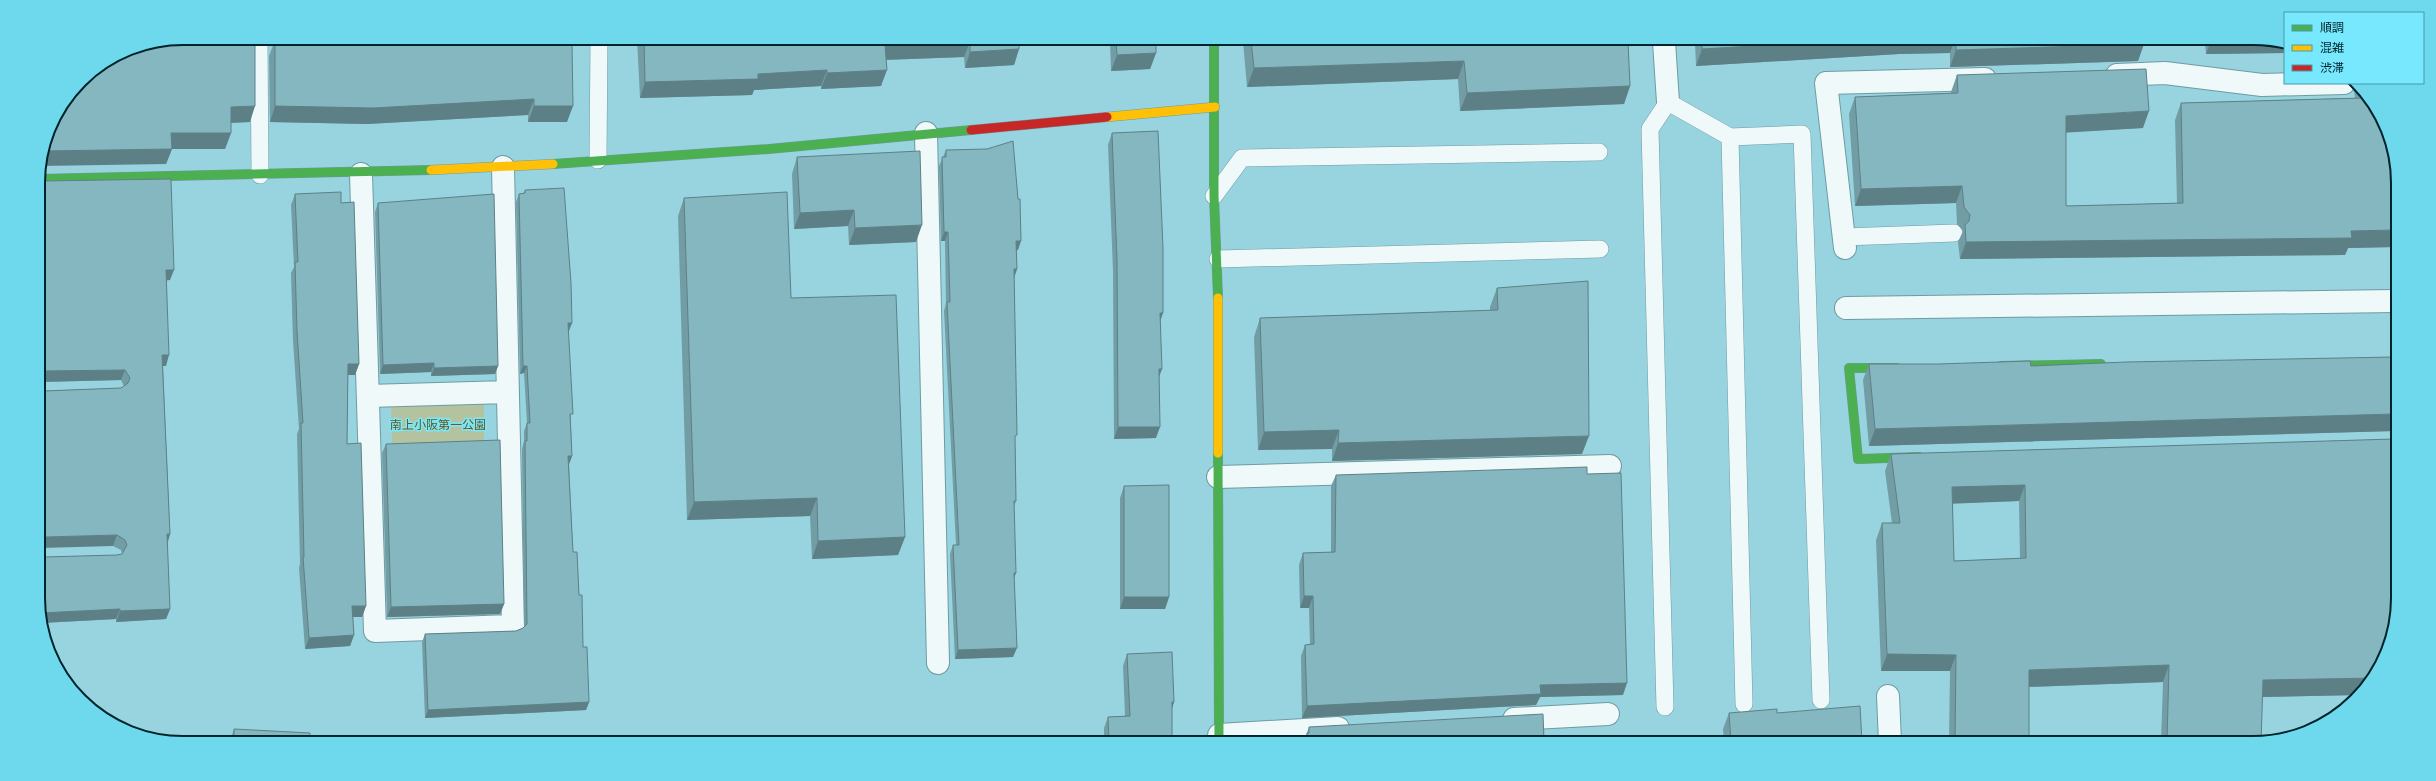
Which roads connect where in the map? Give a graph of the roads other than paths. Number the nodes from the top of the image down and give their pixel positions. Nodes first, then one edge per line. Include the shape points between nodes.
1 (259, 45) edge
2 (599, 45) edge
3 (1214, 45) edge
4 (1664, 45) edge
5 (2097, 76) edge
6 (2002, 79) edge
7 (2303, 84) edge
8 (1668, 102) junction
9 (1215, 107) junction
10 (926, 133) junction
11 (1730, 137) junction
12 (1599, 152) dead end
13 (598, 160) junction
14 (504, 167) junction
15 (361, 174) junction
16 (260, 175) junction
17 (45, 179) edge
18 (1214, 196) junction
19 (1954, 233) dead end
20 (1844, 243) joint
21 (1600, 248) dead end
22 (1218, 259) junction
23 (2391, 301) edge
24 (1846, 308) dead end
25 (2110, 364) edge
26 (1991, 366) edge
27 (1904, 367) edge
28 (508, 392) junction
29 (368, 396) junction
30 (1929, 457) edge
31 (1610, 466) dead end
32 (1218, 477) junction
33 (938, 663) dead end
34 (1888, 696) dead end
35 (1821, 700) dead end
36 (1744, 704) dead end
37 (1665, 707) dead end
38 (1608, 714) dead end
39 (1497, 720) edge
40 (1361, 727) edge
41 (1219, 736) edge
42 (1245, 736) edge
43 (1890, 736) edge

1 - 16 lane
2 - 13 lane
3 - 9 street
4 - 8 street
5 - 7 street via 2165,73 2262,85
6 - 20 street via 1826,83
8 - 11 lane
8 - 37 lane via 1650,129
9 - 10 street
9 - 18 street
10 - 13 street
10 - 33 street
11 - 35 lane via 1802,134
11 - 36 lane
12 - 18 lane via 1242,158
13 - 14 street
14 - 15 street
14 - 28 street
15 - 16 street
15 - 29 street
16 - 17 street
18 - 22 street
19 - 20 lane
21 - 22 lane
22 - 32 street
23 - 24 street
25 - 26 street
27 - 30 street via 1849,368 1858,459
28 - 29 street
28 - 29 street via 513,626 375,631
31 - 32 street
32 - 41 street
34 - 43 street
38 - 39 street
40 - 42 street

